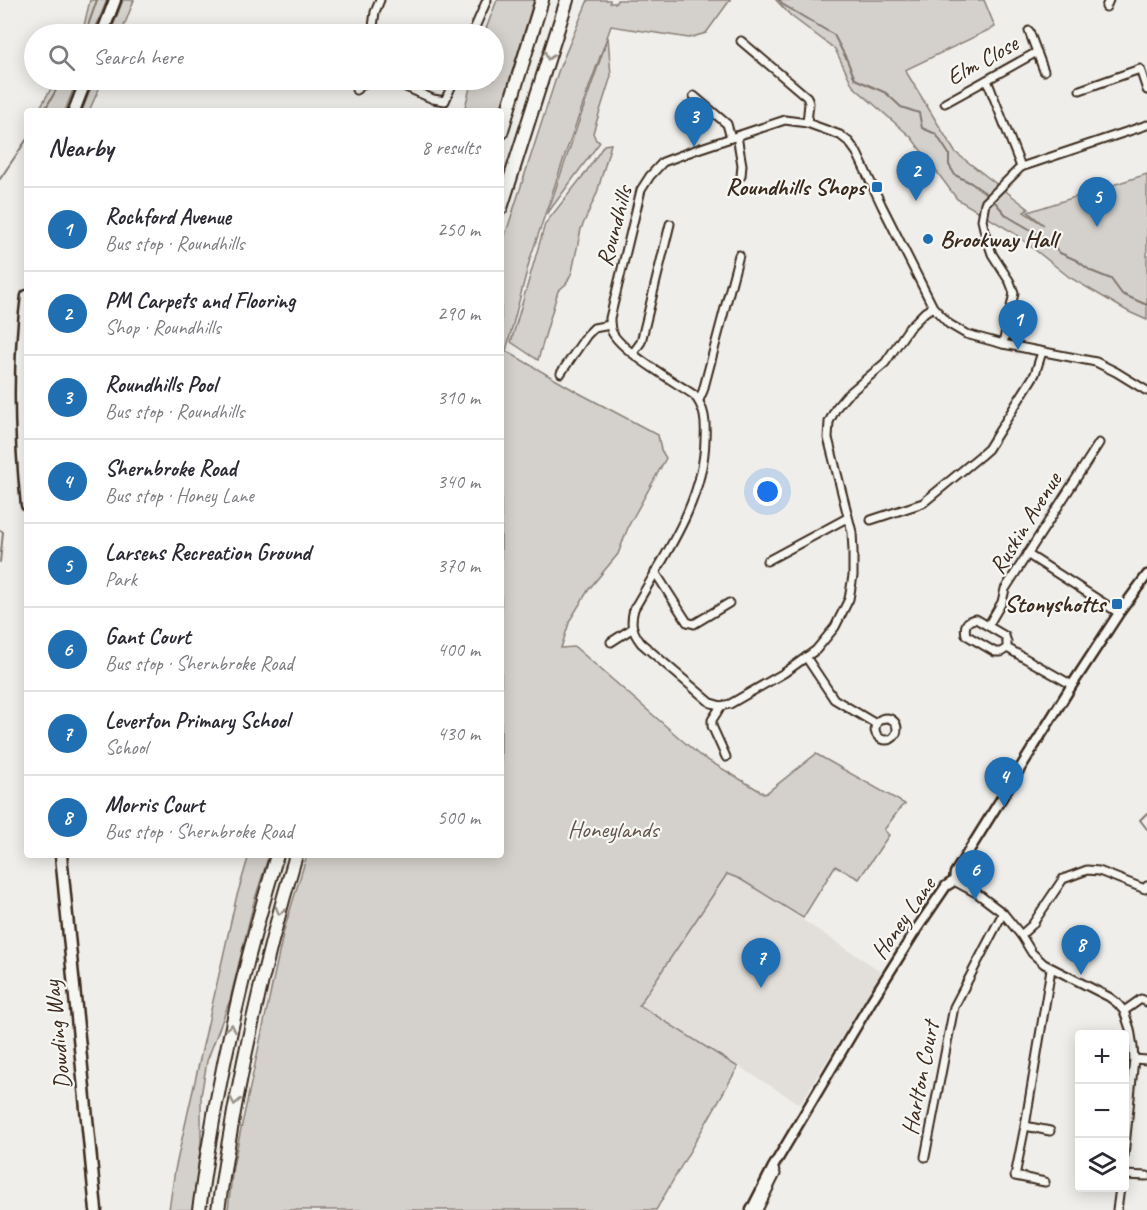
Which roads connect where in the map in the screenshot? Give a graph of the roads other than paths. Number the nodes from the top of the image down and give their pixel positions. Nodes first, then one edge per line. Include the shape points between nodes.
1 (115, 0) edge
2 (380, 0) edge
3 (487, 0) edge
4 (542, 0) edge
5 (567, 0) edge
6 (106, 24) edge
7 (373, 24) edge
8 (476, 24) edge
9 (1029, 31) dead end
10 (741, 41) dead end
11 (1037, 52) junction
12 (1044, 71) dead end
13 (987, 80) junction
14 (82, 90) edge
15 (413, 90) edge
16 (450, 90) edge
17 (1080, 90) dead end
18 (1147, 90) edge
19 (694, 96) dead end
20 (945, 103) dead end
21 (75, 108) edge
22 (807, 123) junction
23 (504, 124) edge
24 (1147, 125) edge
25 (734, 137) junction
26 (1021, 167) junction
27 (741, 176) dead end
28 (504, 199) edge
29 (670, 225) dead end
30 (739, 255) dead end
31 (933, 307) junction
32 (24, 318) edge
33 (610, 325) junction
34 (1003, 344) junction
35 (1042, 352) junction
36 (633, 353) junction
37 (561, 373) dead end
38 (1147, 392) edge
39 (699, 400) junction
40 (1099, 443) dead end
41 (24, 472) edge
42 (847, 518) junction
43 (871, 520) dead end
44 (1027, 554) junction
45 (767, 561) dead end
46 (656, 572) junction
47 (1146, 579) edge
48 (729, 603) dead end
49 (1119, 613) junction
50 (988, 626) junction
51 (633, 628) junction
52 (610, 642) dead end
53 (1006, 648) junction
54 (806, 657) junction
55 (1072, 685) junction
56 (721, 706) junction
57 (876, 724) dead end
58 (726, 757) dead end
59 (61, 858) edge
60 (276, 858) edge
61 (295, 858) edge
62 (954, 881) junction
63 (1146, 889) edge
64 (1004, 913) junction
65 (1021, 935) junction
66 (1051, 969) junction
67 (1147, 1002) edge
68 (1124, 1011) junction
69 (1134, 1059) junction
70 (1147, 1060) edge
71 (1129, 1101) edge
72 (1025, 1126) junction
73 (1050, 1131) dead end
74 (925, 1157) dead end
75 (773, 1167) junction
76 (1129, 1175) edge
77 (1147, 1176) edge
78 (1045, 1182) dead end
79 (1119, 1192) edge
80 (96, 1210) edge
81 (199, 1210) edge
82 (218, 1210) edge
83 (751, 1210) edge
84 (758, 1210) edge
85 (1117, 1210) edge

1 - 6 main road
2 - 7 street
3 - 8 street
4 - 23 highway
5 -> 28 highway
9 - 11 street, Elm Close
10 - 22 street via 807,96
11 - 12 street, Elm Close
11 - 13 street, Elm Close
13 - 20 street, Elm Close
13 - 26 street
14 - 21 main road
15 - 16 street via 445,101
17 - 18 street via 1140,69
19 - 25 street via 727,124
22 - 25 street, Roundhills via 785,120
22 - 31 street, Roundhills via 840,135 857,153
24 - 26 street
25 - 27 street
25 - 33 street, Roundhills via 663,162 650,176 636,207
26 - 34 street via 985,203 982,220 992,254 1014,293
29 - 36 street via 641,342
30 - 39 street
31 - 34 street, Roundhills via 949,324 966,334
31 - 42 street via 909,328 885,363 846,396 829,422 828,438
32 - 41 main road
33 - 36 street via 617,339
33 - 37 street via 594,328 587,334
34 - 35 street, Roundhills
35 - 38 street, Roundhills via 1096,362
35 - 43 street via 1035,374 980,456 923,503
36 - 39 street
39 - 46 street via 706,421 700,481
40 - 44 street, Ruskin Avenue
42 - 45 street
42 - 54 street via 854,551 849,599 835,627
44 - 49 street
44 - 50 street, Ruskin Avenue
46 - 48 street via 687,622 694,624
46 - 51 street via 634,609
47 - 49 street, Honey Lane
49 - 55 street, Honey Lane
50 - 53 street via 1005,636
50 - 53 street via 970,619 966,622 966,635 995,652
51 - 52 street
51 - 56 street via 641,643 711,703
53 - 55 street
54 - 56 street via 771,681
54 - 57 street via 834,699
55 - 62 street, Honey Lane via 955,873
56 - 58 street via 712,726
59 - 80 main road, Dowding Way
81 -> 60 highway via 229,1040
61 -> 82 highway via 251,1026
62 - 64 street
62 - 75 street, Honey Lane via 946,886 866,1008
63 - 65 street via 1087,870 1063,879
64 - 65 street
64 - 74 street, Harlton Court via 954,1007
65 - 66 street via 1032,953
66 - 68 street via 1109,997
66 - 72 street
67 - 68 street via 1142,999
68 - 69 street
69 - 70 street
69 - 71 street
72 - 73 street
72 - 78 street via 1015,1176
75 - 83 street, Honey Lane
75 - 84 street, Honey Lane via 776,1174
76 - 77 street
79 - 85 street

